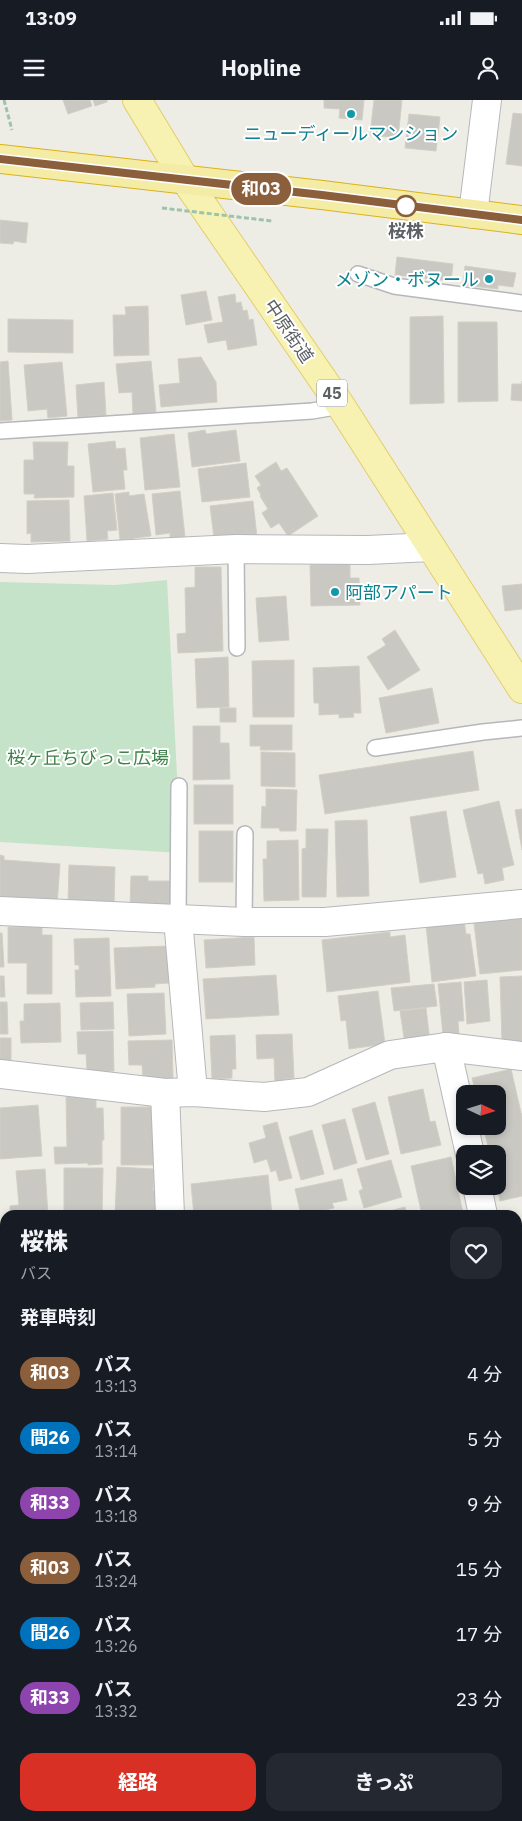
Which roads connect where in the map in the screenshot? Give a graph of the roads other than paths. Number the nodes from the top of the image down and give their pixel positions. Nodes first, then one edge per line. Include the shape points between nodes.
1 (137, 100) edge
2 (487, 100) edge
3 (0, 159) edge
4 (186, 181) junction
5 (473, 214) junction
6 (522, 220) edge
7 (358, 274) dead end
8 (522, 303) edge
9 (341, 406) junction
10 (0, 432) edge
11 (431, 547) junction
12 (236, 549) junction
13 (0, 558) edge
14 (237, 648) dead end
15 (522, 689) edge
16 (522, 728) edge
17 (375, 748) dead end
18 (179, 786) dead end
19 (245, 834) dead end
20 (522, 904) edge
21 (0, 911) edge
22 (178, 919) junction
23 (244, 922) junction
24 (446, 1047) junction
25 (522, 1056) edge
26 (0, 1074) edge
27 (192, 1092) junction
28 (165, 1093) junction
29 (468, 1145) edge
30 (479, 1195) edge
31 (170, 1210) edge
32 (482, 1210) edge

1 - 4 main road, 中原街道 / 45
2 - 5 street
3 - 4 highway
4 - 5 highway
4 - 9 main road, 中原街道 / 45
5 - 6 highway
7 - 8 lane via 394,286
9 - 10 lane via 312,411
9 - 11 main road, 中原街道 / 45
11 - 12 street
11 - 15 main road, 中原街道 / 45
12 - 13 street
12 - 14 lane
16 - 17 lane
18 - 22 lane
19 - 23 lane
20 - 23 street via 325,922
21 - 22 street
22 - 23 street
22 - 27 street
24 - 25 street
24 - 27 street via 390,1055 308,1092 264,1097
24 - 29 street
26 - 28 street
27 - 28 street
28 - 31 street
30 - 32 street

